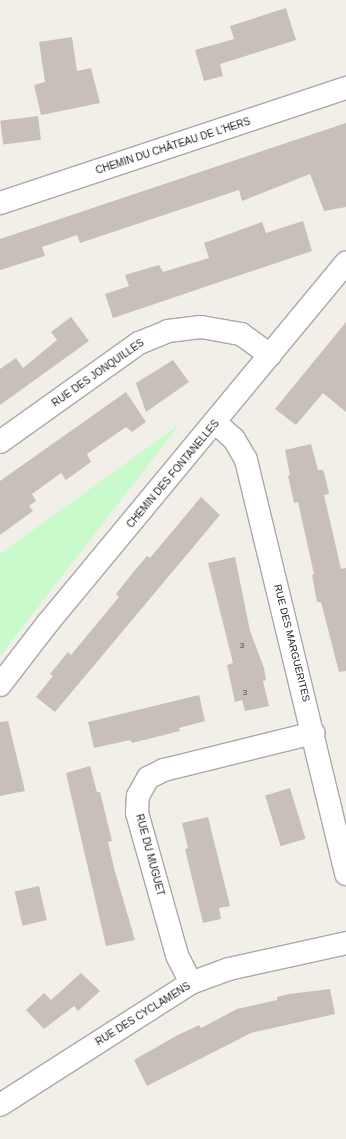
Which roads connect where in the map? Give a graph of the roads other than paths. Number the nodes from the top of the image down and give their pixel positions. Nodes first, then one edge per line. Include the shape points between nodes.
1 (346, 88) edge
2 (0, 203) edge
3 (346, 263) edge
4 (270, 355) junction
5 (216, 422) junction
6 (0, 442) edge
7 (0, 685) edge
8 (314, 733) junction
9 (346, 874) edge
10 (346, 943) edge
11 (191, 983) junction
12 (0, 1105) edge

1 - 2 street, CHEMIN DU CHÂTEAU DE L'HERS
3 - 4 street, CHEMIN DES FONTANELLES
4 - 5 street, CHEMIN DES FONTANELLES
4 - 6 street, RUE DES JONQUILLES via 241,334 201,327 168,331 139,343
5 - 7 street, CHEMIN DES FONTANELLES via 47,624
5 - 8 street, RUE DES MARGUERITES via 234,439 246,460
8 - 9 street, RUE DES MARGUERITES
8 - 11 street, RUE DU MUGUET via 164,770 148,778 138,796 138,813 177,955
10 - 11 street, RUE DES CYCLAMENS via 229,969
11 - 12 street, RUE DES CYCLAMENS

